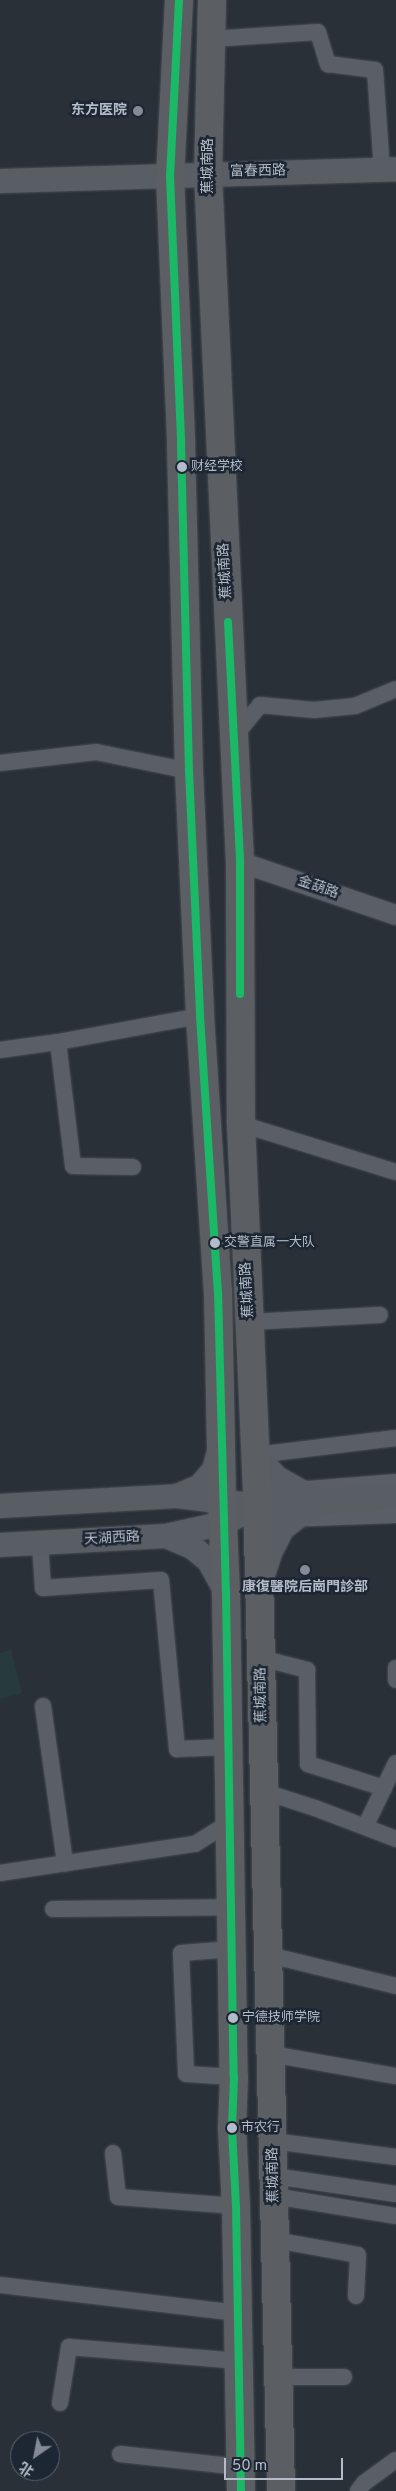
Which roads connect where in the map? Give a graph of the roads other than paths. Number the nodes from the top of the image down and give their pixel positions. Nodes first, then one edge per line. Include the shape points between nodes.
1 (179, 0) edge
2 (212, 0) edge
3 (212, 39) junction
4 (389, 169) edge
5 (208, 174) junction
6 (170, 176) junction
7 (0, 181) edge
8 (396, 689) edge
9 (234, 737) junction
10 (0, 763) edge
11 (189, 771) junction
12 (240, 862) junction
13 (396, 915) edge
14 (200, 1016) junction
15 (58, 1042) junction
16 (0, 1050) edge
17 (241, 1124) junction
18 (133, 1167) dead end
19 (396, 1172) edge
20 (380, 1316) dead end
21 (249, 1322) junction
22 (222, 1434) junction
23 (396, 1438) edge
24 (256, 1455) junction
25 (396, 1482) edge
26 (296, 1490) junction
27 (177, 1496) junction
28 (396, 1496) edge
29 (318, 1501) junction
30 (0, 1506) edge
31 (257, 1506) junction
32 (223, 1512) junction
33 (396, 1515) edge
34 (295, 1519) junction
35 (166, 1536) junction
36 (40, 1543) junction
37 (0, 1546) edge
38 (260, 1585) junction
39 (226, 1592) junction
40 (261, 1658) junction
41 (396, 1668) edge
42 (396, 1680) edge
43 (43, 1706) dead end
44 (229, 1747) junction
45 (396, 1764) edge
46 (384, 1788) junction
47 (265, 1792) junction
48 (230, 1822) junction
49 (365, 1827) junction
50 (396, 1839) edge
51 (65, 1863) junction
52 (0, 1873) edge
53 (231, 1907) junction
54 (53, 1909) dead end
55 (232, 1949) junction
56 (269, 1955) junction
57 (396, 1986) edge
58 (271, 2054) junction
59 (396, 2076) edge
60 (234, 2077) junction
61 (273, 2141) junction
62 (113, 2153) dead end
63 (396, 2158) edge
64 (274, 2186) junction
65 (396, 2194) edge
66 (236, 2206) junction
67 (396, 2216) edge
68 (275, 2240) junction
69 (0, 2285) edge
70 (356, 2296) dead end
71 (238, 2313) junction
72 (238, 2361) junction
73 (278, 2377) junction
74 (344, 2377) dead end
75 (60, 2403) dead end
76 (120, 2454) dead end
77 (396, 2460) edge
78 (240, 2479) edge
79 (281, 2491) edge
80 (358, 2491) edge

1 - 6 highway
2 - 3 highway, 蕉城南路
3 - 4 street via 318,32 328,64 375,70
3 - 5 highway, 蕉城南路
4 - 5 main road, 富春西路
5 - 6 main road, 富春西路
5 - 9 highway, 蕉城南路
6 - 7 main road, 富春西路
6 - 11 highway
8 - 9 street via 355,706 314,710 260,705
9 - 12 highway, 蕉城南路
10 - 11 street via 96,752
11 - 14 highway
12 - 13 street, 金葫路
12 - 17 highway, 蕉城南路
14 - 15 street
14 - 22 highway via 218,1291
15 - 16 street
15 - 18 street via 73,1166
17 - 19 street
17 - 21 highway, 蕉城南路
20 - 21 street
21 - 24 highway, 蕉城南路
22 - 27 main road via 214,1470 200,1486
22 - 32 highway
23 - 24 street
24 - 26 main road via 278,1478
24 - 31 highway, 蕉城南路
25 - 26 street
26 - 29 main road
26 - 31 street
27 - 30 main road
27 - 32 main road
28 - 29 main road
29 - 31 main road
29 - 34 main road
31 - 32 main road, 天湖西路
31 - 34 street
31 - 38 highway, 蕉城南路
32 - 35 main road, 天湖西路
32 - 39 highway
33 - 34 street
34 - 38 main road via 283,1528 270,1552
35 - 36 main road, 天湖西路
35 - 39 main road via 192,1547 209,1561
36 - 37 main road, 天湖西路
36 - 44 street via 44,1588 161,1580 177,1749
38 - 40 highway, 蕉城南路
39 - 44 highway
40 - 46 street via 308,1670 308,1764
40 - 47 highway, 蕉城南路
41 - 42 street
43 - 51 street
44 - 48 highway
45 - 46 street
46 - 49 street
47 - 49 street
47 - 56 highway, 蕉城南路
48 - 51 street via 195,1844
48 - 53 highway
49 - 50 street
51 - 52 street
53 - 54 street
53 - 55 highway
55 - 60 highway
55 - 60 street via 182,1953 186,2074
56 - 57 street
56 - 58 highway, 蕉城南路
58 - 59 street
58 - 61 highway, 蕉城南路
60 - 66 highway via 232,2128
61 - 63 street
61 - 64 highway, 蕉城南路
62 - 66 street via 118,2197
64 - 65 street
64 - 67 street
64 - 68 highway, 蕉城南路
66 - 71 highway
68 - 70 street via 358,2255
68 - 73 highway, 蕉城南路
69 - 71 street
71 - 72 highway
72 - 75 street via 69,2347
72 - 78 highway
73 - 74 street
73 - 79 highway, 蕉城南路
76 - 78 street
77 - 80 street

